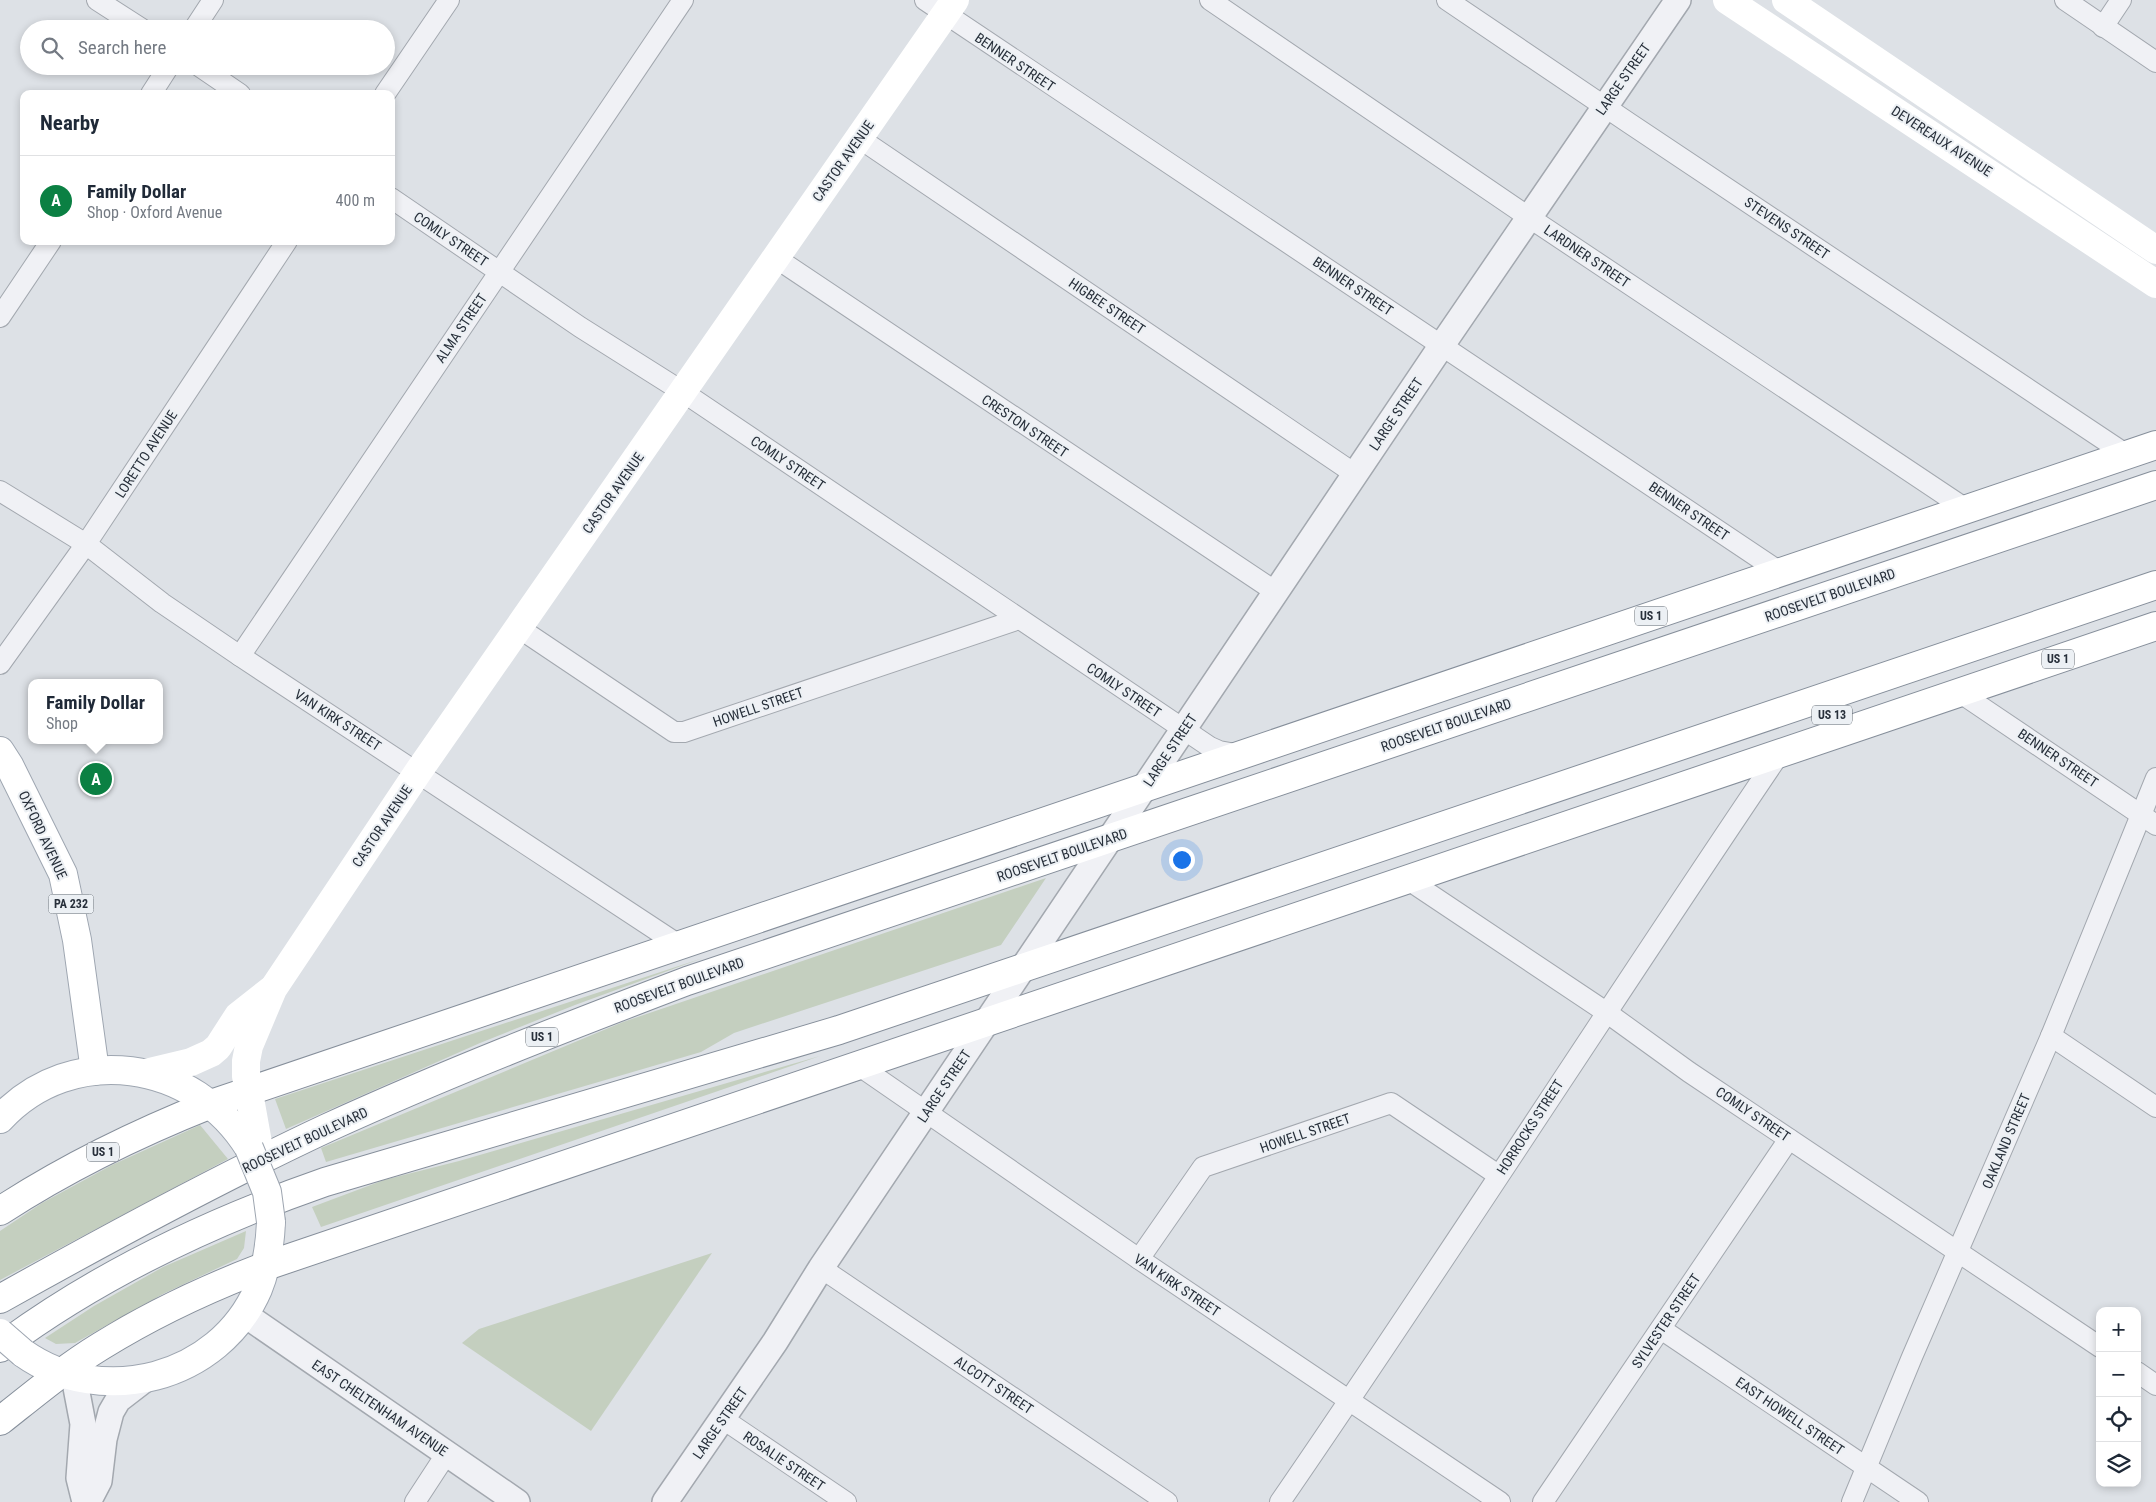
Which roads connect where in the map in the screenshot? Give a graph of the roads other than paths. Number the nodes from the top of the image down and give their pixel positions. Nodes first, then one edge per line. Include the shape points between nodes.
1 (97, 0) edge
2 (213, 0) edge
3 (448, 0) edge
4 (682, 0) edge
5 (1210, 0) edge
6 (1447, 0) edge
7 (1678, 0) edge
8 (1727, 0) edge
9 (1786, 0) edge
10 (2065, 0) edge
11 (2121, 0) edge
12 (942, 5) edge
13 (128, 20) edge
14 (200, 20) edge
15 (2103, 27) junction
16 (2156, 62) edge
17 (164, 75) edge
18 (212, 75) edge
19 (154, 90) edge
20 (234, 90) edge
21 (388, 90) edge
22 (1605, 106) junction
23 (859, 138) junction
24 (2011, 152) junction
25 (1995, 176) junction
26 (395, 201) edge
27 (1530, 218) junction
28 (48, 245) edge
29 (284, 245) edge
30 (2156, 250) edge
31 (776, 258) junction
32 (500, 272) junction
33 (2156, 284) edge
34 (0, 317) edge
35 (1442, 345) junction
36 (683, 392) junction
37 (2156, 445) edge
38 (2127, 455) junction
39 (1355, 474) junction
40 (2156, 485) edge
41 (0, 491) edge
42 (1966, 509) junction
43 (86, 544) junction
44 (1780, 572) junction
45 (2156, 585) edge
46 (1276, 592) junction
47 (1019, 619) junction
48 (2156, 626) edge
49 (520, 628) junction
50 (1681, 646) junction
51 (240, 656) junction
52 (0, 664) edge
53 (1492, 670) junction
54 (1959, 692) junction
55 (1184, 730) junction
56 (1705, 738) junction
57 (0, 751) edge
58 (1780, 753) junction
59 (1241, 755) junction
60 (418, 772) junction
61 (2156, 778) edge
62 (1146, 787) junction
63 (2148, 820) edge
64 (1111, 838) junction
65 (1407, 879) junction
66 (679, 944) junction
67 (1024, 968) junction
68 (273, 989) junction
69 (1606, 1012) junction
70 (988, 1020) junction
71 (2051, 1036) junction
72 (858, 1065) junction
73 (95, 1071) junction
74 (145, 1073) junction
75 (248, 1090) junction
76 (211, 1104) junction
77 (2156, 1107) edge
78 (926, 1112) junction
79 (0, 1119) edge
80 (1789, 1139) junction
81 (254, 1146) junction
82 (1498, 1175) junction
83 (0, 1211) edge
84 (1959, 1252) junction
85 (1139, 1260) junction
86 (266, 1266) junction
87 (820, 1268) junction
88 (0, 1299) edge
89 (244, 1314) junction
90 (1661, 1329) junction
91 (0, 1334) edge
92 (2096, 1344) edge
93 (11, 1351) edge
94 (68, 1375) junction
95 (2141, 1375) edge
96 (144, 1380) junction
97 (2156, 1385) edge
98 (1350, 1401) junction
99 (723, 1419) junction
100 (0, 1421) edge
101 (447, 1453) junction
102 (1867, 1468) junction
103 (87, 1502) edge
104 (415, 1502) edge
105 (517, 1502) edge
106 (665, 1502) edge
107 (846, 1502) edge
108 (1167, 1502) edge
109 (1280, 1502) edge
110 (1500, 1502) edge
111 (1542, 1502) edge
112 (1852, 1502) edge
113 (1918, 1502) edge

1 - 13 street
2 - 14 street
3 - 21 street
4 - 32 street, ALMA STREET
5 - 27 street, LARDNER STREET
6 - 22 street, STEVENS STREET
7 - 22 street, LARGE STREET
8 - 25 main road, DEVEREAUX AVENUE
9 - 24 main road, DEVEREAUX AVENUE
10 - 15 street
11 - 15 street
12 - 23 main road, CASTOR AVENUE
12 - 35 street, BENNER STREET
15 - 16 street
17 - 19 street
18 - 20 street
22 - 27 street, LARGE STREET
22 - 38 street, STEVENS STREET
23 - 31 main road, CASTOR AVENUE
23 - 39 street, HIGBEE STREET
24 - 25 main road
24 - 30 main road, DEVEREAUX AVENUE
25 - 33 main road, DEVEREAUX AVENUE
26 - 32 street, COMLY STREET
27 - 35 street, LARGE STREET
27 - 42 street, LARDNER STREET
28 - 34 street
29 - 43 street, LORETTO AVENUE
31 - 36 main road, CASTOR AVENUE
31 - 46 street, CRESTON STREET
32 - 36 street, COMLY STREET
32 - 51 street, ALMA STREET
35 - 39 street, LARGE STREET
35 - 44 street, BENNER STREET
36 - 47 street, COMLY STREET
36 - 49 main road, CASTOR AVENUE
37 - 38 main road, US 1
38 - 42 main road, US 1
39 - 46 street, LARGE STREET
40 - 50 main road, ROOSEVELT BOULEVARD / US 1
41 - 43 street, VAN KIRK STREET
42 - 44 main road, US 1
43 - 51 street, VAN KIRK STREET via 162,603
43 - 52 street, LORETTO AVENUE
44 - 53 main road, US 1
45 - 56 main road
46 - 55 street, LARGE STREET
47 - 49 street, HOWELL STREET via 684,732 674,732
47 - 55 street, COMLY STREET
48 - 54 main road, US 1
49 - 60 main road, CASTOR AVENUE
50 - 53 main road
50 - 64 main road, ROOSEVELT BOULEVARD / US 1
51 - 60 street, VAN KIRK STREET
53 - 59 main road, US 1
54 - 56 main road, US 13
54 - 58 main road, US 1
54 - 63 street, BENNER STREET
55 - 59 street, COMLY STREET via 1219,752
55 - 62 street, LARGE STREET
56 - 67 main road
57 - 73 main road, OXFORD AVENUE / PA 232 via 63,874 77,940
58 - 65 main road, US 1
58 - 69 street, HORROCKS STREET
59 - 62 main road, US 1
60 - 66 street, VAN KIRK STREET
60 - 68 main road, CASTOR AVENUE
61 - 63 street, OAKLAND STREET
62 - 64 street, LARGE STREET
62 - 66 main road, US 1
63 - 71 street, OAKLAND STREET
64 - 67 street, LARGE STREET
64 - 88 main road, ROOSEVELT BOULEVARD / US 1 via 687,982 506,1051 249,1166
65 - 69 street, COMLY STREET
65 - 70 main road, US 1
66 - 75 main road, US 1
67 - 70 street, LARGE STREET
67 - 93 main road via 776,1050 278,1198 145,1259 58,1309
68 - 74 main road, CASTOR AVENUE via 238,1016 211,1053 191,1062
68 - 75 main road, CASTOR AVENUE via 249,1046 246,1061
69 - 80 street, COMLY STREET
69 - 82 street, HORROCKS STREET
70 - 72 main road, US 1
70 - 78 street, LARGE STREET
71 - 77 street
71 - 84 street, OAKLAND STREET
72 - 78 street, VAN KIRK STREET
72 - 86 main road, US 1
73 - 74 main road
73 - 79 main road via 55,1079
74 - 76 main road via 181,1085
75 - 76 main road, US 1
75 - 81 main road, CASTOR AVENUE
76 - 81 main road
76 - 83 main road, US 1 via 127,1140
78 - 85 street, VAN KIRK STREET
78 - 87 street, LARGE STREET
80 - 84 street, COMLY STREET
80 - 90 street, SYLVESTER STREET
81 - 86 main road, bridge via 267,1192 271,1222
82 - 85 street, HOWELL STREET via 1391,1104 1203,1167
82 - 98 street, HORROCKS STREET
84 - 92 street, COMLY STREET
84 - 102 street, OAKLAND STREET
85 - 98 street, VAN KIRK STREET
86 - 89 main road
86 - 94 main road, US 1 via 165,1309 100,1346
87 - 99 street, LARGE STREET
87 - 108 street, ALCOTT STREET
89 - 96 main road via 217,1344 201,1356 164,1375
89 - 101 street, EAST CHELTENHAM AVENUE
90 - 102 street, EAST HOWELL STREET
90 - 111 street, SYLVESTER STREET
91 - 93 main road, bridge
93 - 94 main road
94 - 96 main road via 104,1382
94 - 100 main road, US 1
94 - 103 street via 84,1424 79,1478
95 - 97 street
96 - 103 street via 118,1400 112,1412 104,1440 99,1481
98 - 109 street, HORROCKS STREET
98 - 110 street, VAN KIRK STREET
99 - 106 street, LARGE STREET
99 - 107 street, ROSALIE STREET
101 - 104 street
101 - 105 street, EAST CHELTENHAM AVENUE
102 - 112 street, OAKLAND STREET
102 - 113 street, EAST HOWELL STREET

